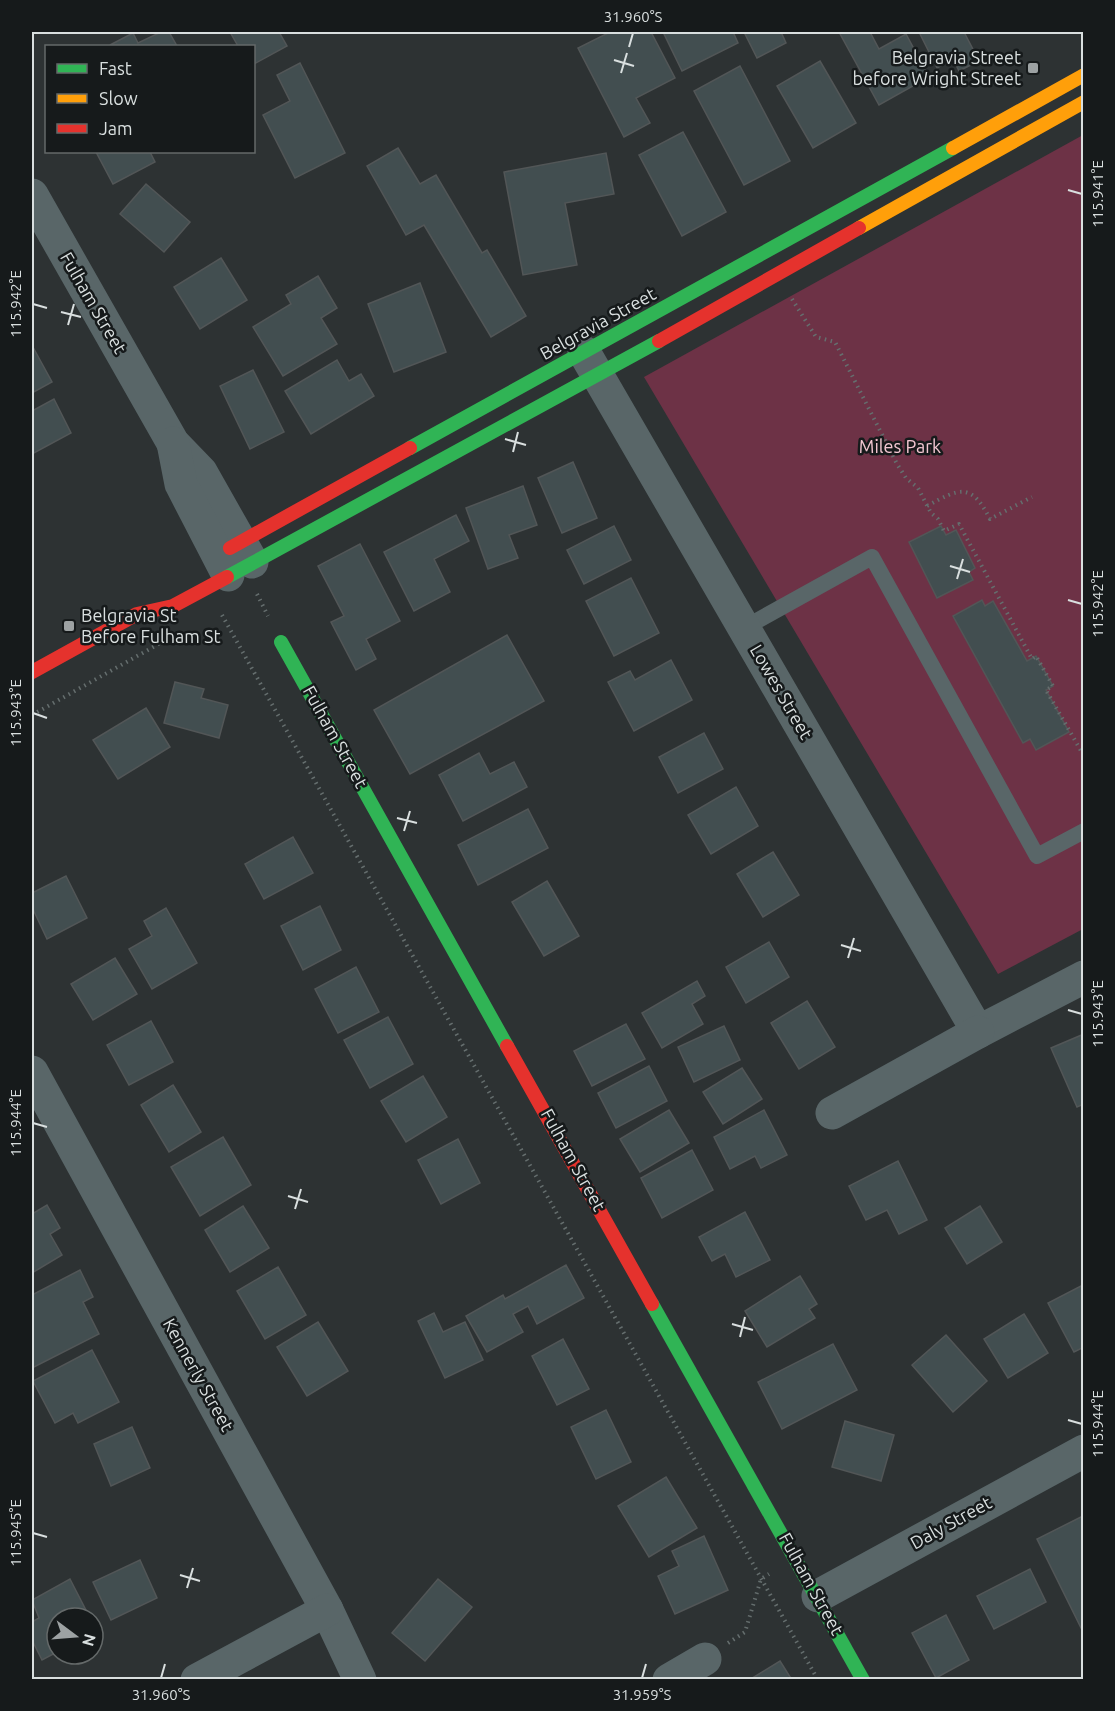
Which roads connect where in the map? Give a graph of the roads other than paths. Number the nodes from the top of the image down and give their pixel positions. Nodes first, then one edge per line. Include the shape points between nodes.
1 (1083, 75) edge
2 (1083, 102) edge
3 (32, 195) edge
4 (591, 363) junction
5 (235, 569) junction
6 (151, 598) dead end
7 (137, 614) junction
8 (744, 628) junction
9 (281, 642) dead end
10 (32, 672) edge
11 (1083, 831) edge
12 (1083, 977) edge
13 (978, 1032) junction
14 (32, 1072) edge
15 (832, 1113) dead end
16 (1083, 1451) edge
17 (818, 1596) junction
18 (327, 1610) junction
19 (705, 1659) road end
20 (197, 1680) edge
21 (360, 1680) edge
22 (669, 1680) edge
23 (863, 1680) edge

1 - 4 street, Belgravia Street
2 - 4 street, Belgravia Street
3 - 5 street, Fulham Street via 173,443 181,484
4 - 5 street, Belgravia Street
4 - 5 street, Belgravia Street
4 - 8 street, Lowes Street
5 - 7 street, Belgravia Street via 173,606
6 - 7 street, Belgravia Street
7 - 10 street, Belgravia Street
8 - 11 lane via 872,557 1038,856
8 - 13 street, Lowes Street
9 - 17 street, Fulham Street
12 - 13 street
13 - 15 street
14 - 18 street, Kennerly Street
16 - 17 street, Daly Street
17 - 23 street, Fulham Street
18 - 20 street
18 - 21 street, Kennerly Street
19 - 22 street

